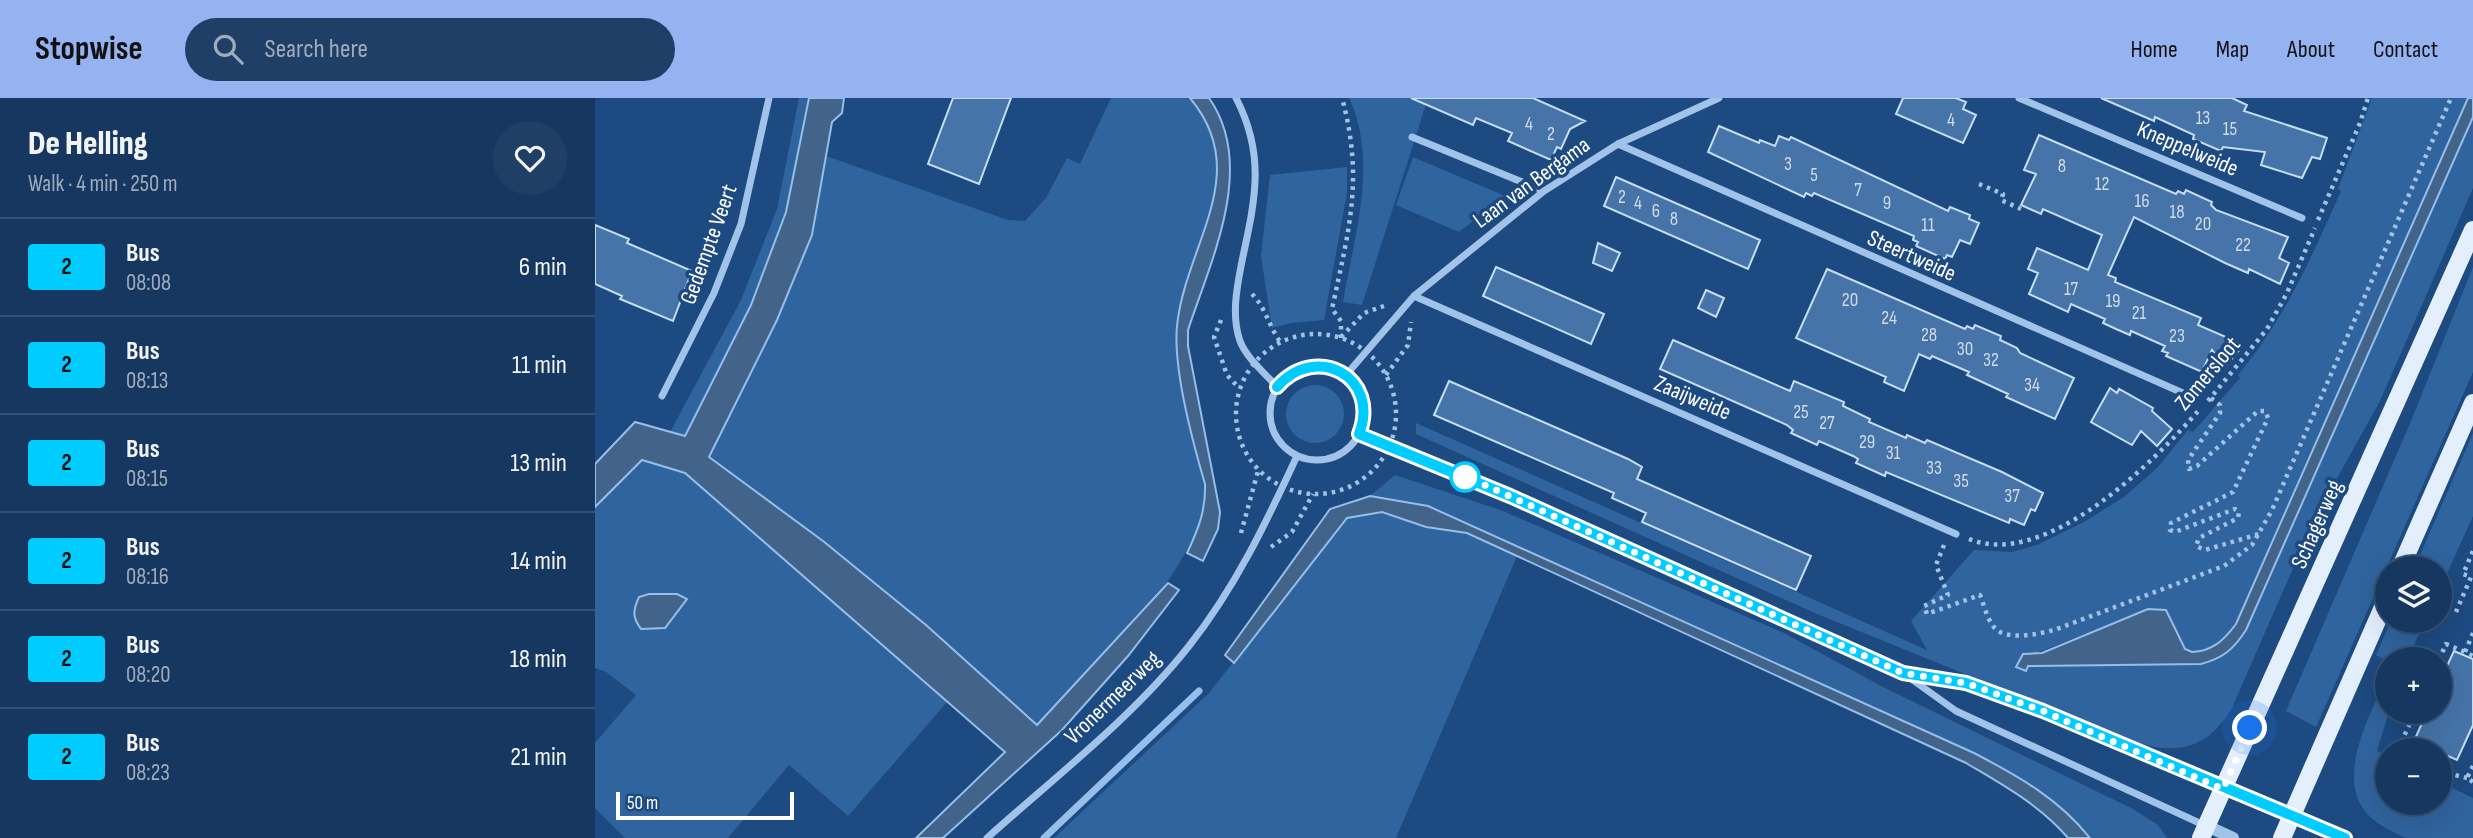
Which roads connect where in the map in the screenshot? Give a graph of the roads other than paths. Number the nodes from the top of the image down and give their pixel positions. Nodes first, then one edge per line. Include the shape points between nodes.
1 (768, 98) edge
2 (1236, 98) edge
3 (1719, 98) edge
4 (2019, 98) edge
5 (1412, 137) dead end
6 (1618, 144) junction
7 (1544, 191) junction
8 (2302, 218) dead end
9 (2473, 230) edge
10 (1414, 296) junction
11 (1346, 375) junction
12 (1277, 387) junction
13 (662, 396) dead end
14 (2192, 397) dead end
15 (2473, 403) edge
16 (1359, 434) junction
17 (1297, 456) junction
18 (1953, 533) road end
19 (2406, 556) edge
20 (2375, 625) edge
21 (1903, 673) junction
22 (2223, 789) junction
23 (2291, 815) junction
24 (2204, 832) edge
25 (987, 838) edge
26 (2233, 838) edge
27 (2282, 838) edge
28 (2345, 838) edge

1 - 13 street, Gedempte Veert via 741,224 714,293
2 - 12 street via 1252,136 1257,165 1235,323 1243,347
3 - 6 street, Laan van Bergama
4 - 8 street, Kneppelweide
5 - 7 street
6 - 7 street, Laan van Bergama
6 - 14 street, Steertweide
7 - 10 street, Laan van Bergama
9 - 22 main road, Schagerweg
10 - 11 street, Laan van Bergama
10 - 18 street, Zaaijweide
11 - 12 street via 1322,365 1309,366 1296,370
11 - 16 street via 1363,402
12 - 17 street via 1270,406 1272,426 1281,443
15 - 19 main road
16 - 17 street via 1351,446 1326,459
16 - 21 street via 1510,496
17 - 25 street, Vronermeerweg via 1244,566 1189,647 1148,692
20 - 23 main road
21 - 22 street via 1966,683 2031,706
21 - 24 street via 1957,712
22 - 23 street
22 - 24 main road, Schagerweg
23 - 27 main road
23 - 28 street
24 - 26 street

